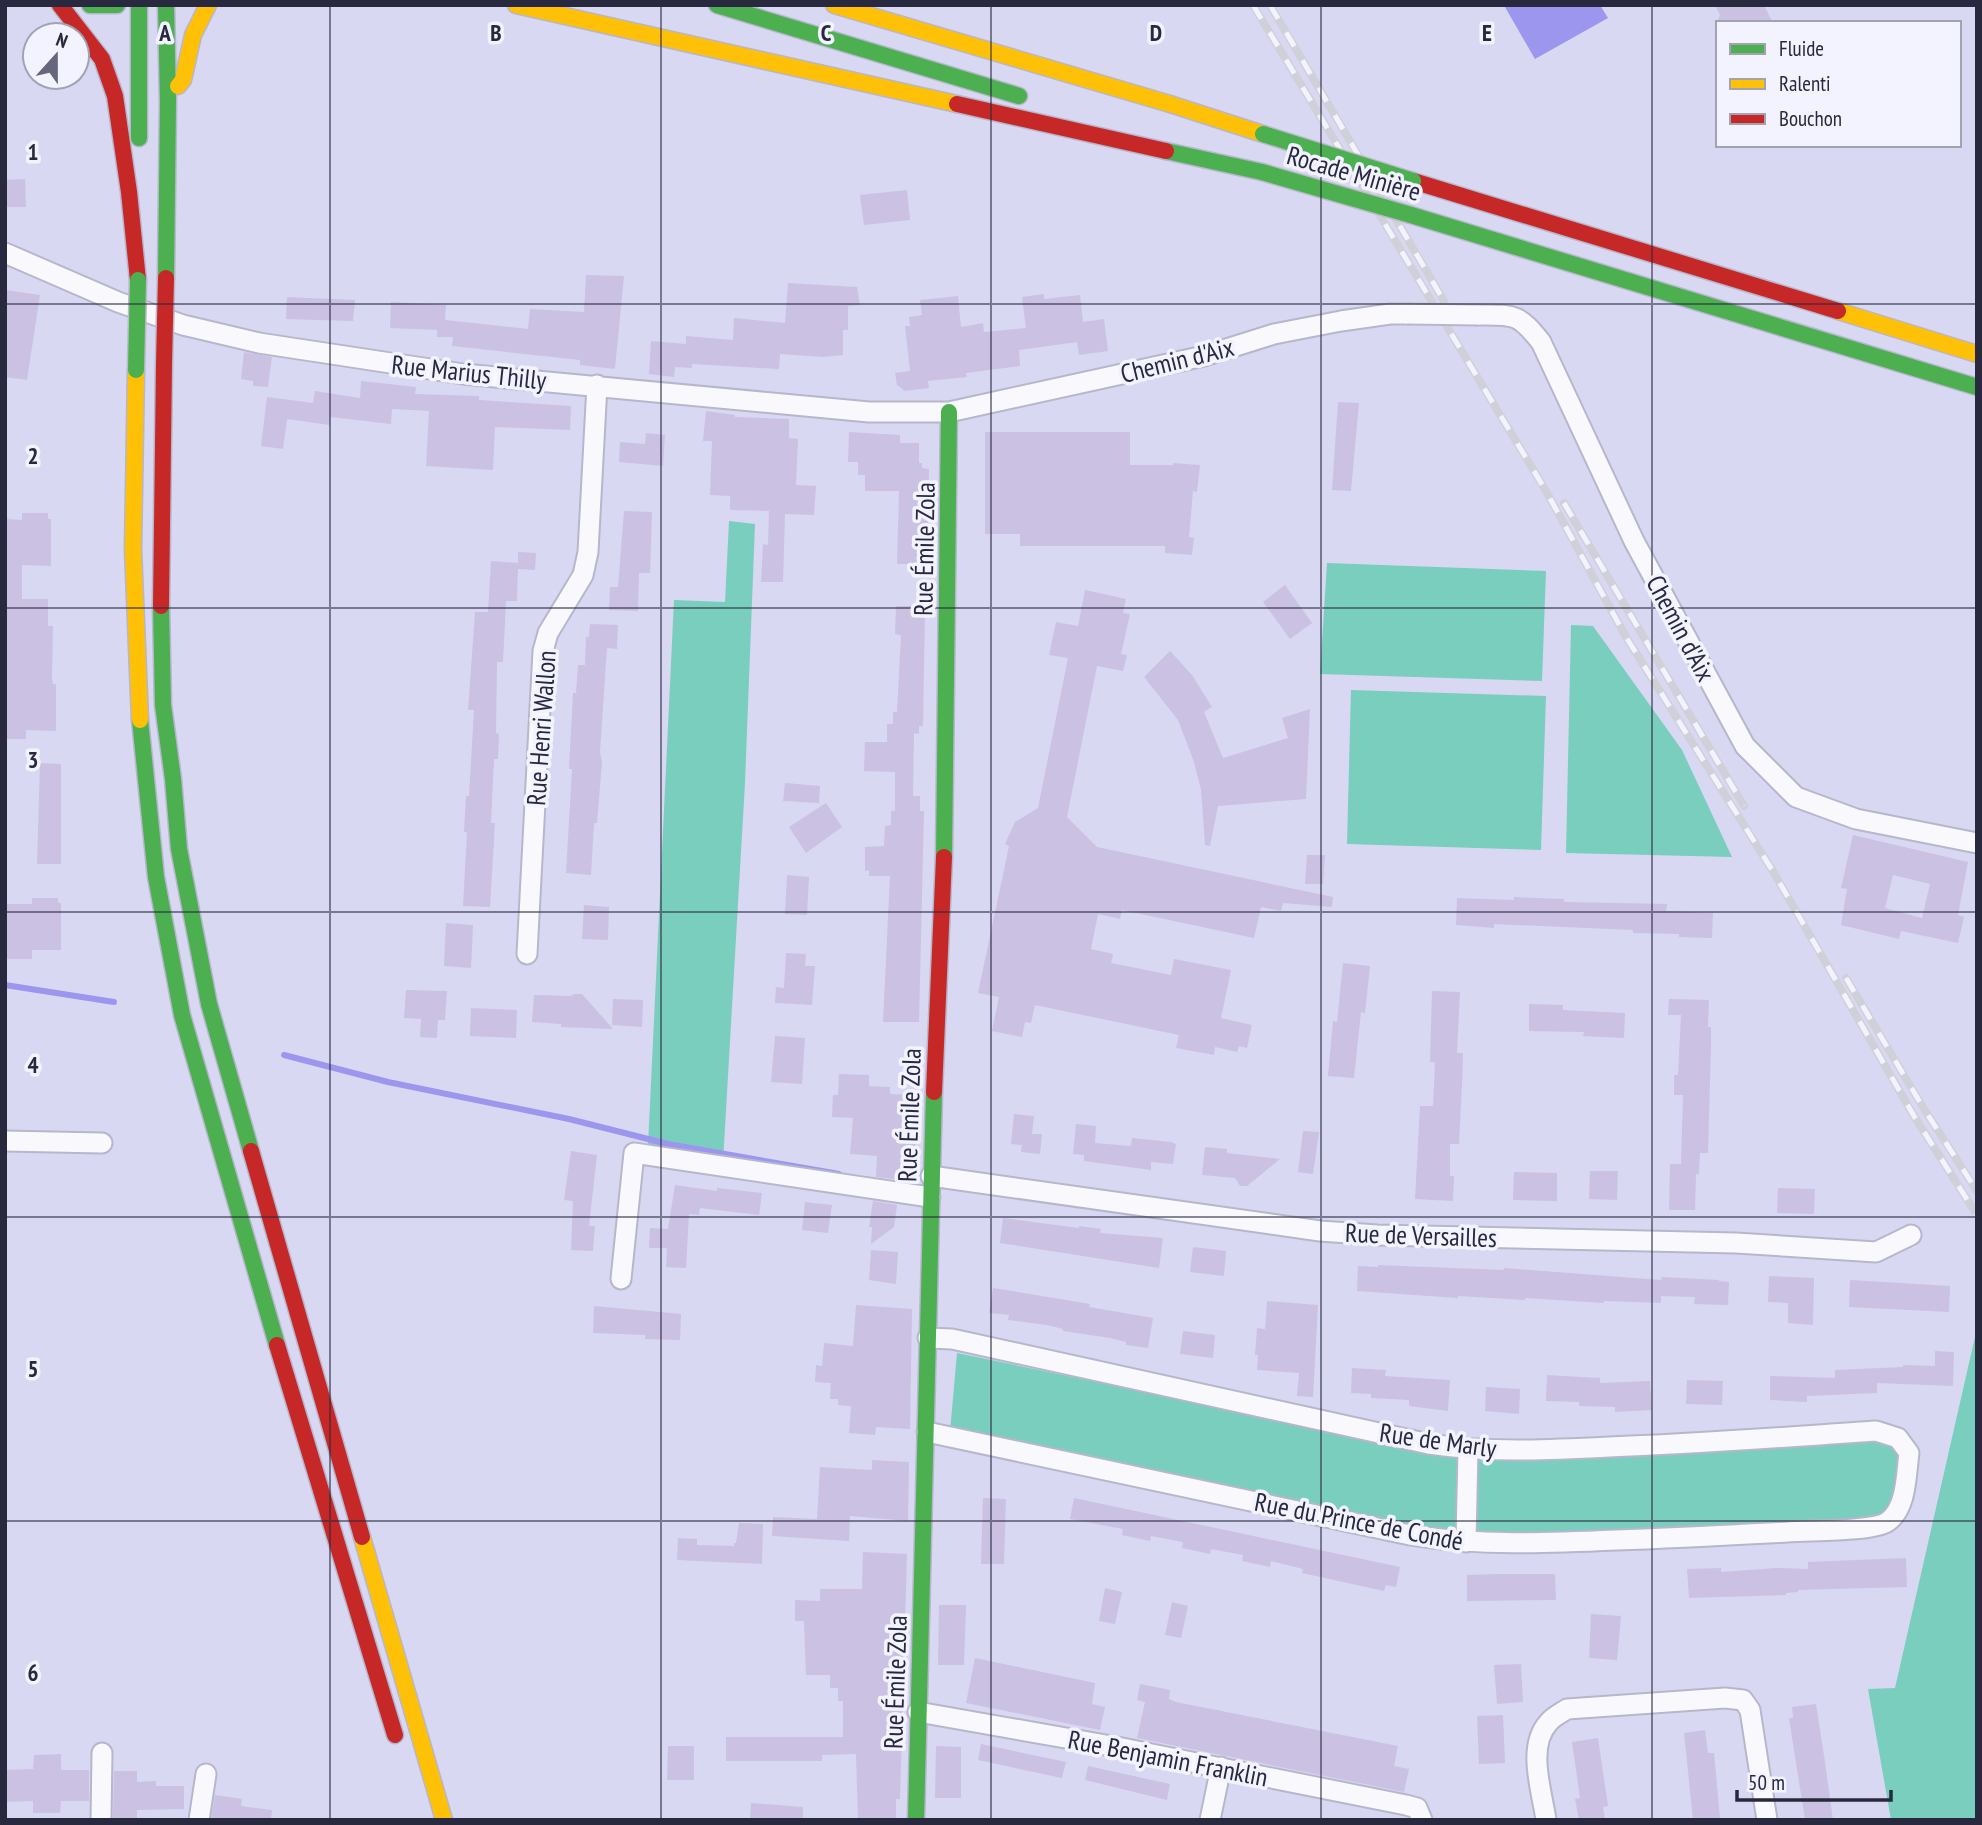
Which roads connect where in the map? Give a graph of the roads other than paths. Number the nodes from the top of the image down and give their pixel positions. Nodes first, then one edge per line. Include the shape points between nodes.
1 (60, 5) edge
2 (90, 5) edge
3 (117, 5) edge
4 (139, 5) edge
5 (166, 5) edge
6 (208, 5) edge
7 (516, 5) edge
8 (717, 5) edge
9 (834, 5) edge
10 (1053, 52) dead end
11 (168, 101) junction
12 (1037, 102) dead end
13 (1170, 104) junction
14 (1077, 114) dead end
15 (1262, 172) junction
16 (5, 253) edge
17 (138, 280) junction
18 (1977, 354) edge
19 (597, 385) junction
20 (1977, 387) edge
21 (948, 412) junction
22 (1977, 843) edge
23 (527, 954) dead end
24 (5, 1141) edge
25 (102, 1143) dead end
26 (931, 1176) junction
27 (930, 1197) junction
28 (1911, 1235) dead end
29 (621, 1279) dead end
30 (929, 1338) junction
31 (927, 1432) junction
32 (1468, 1450) junction
33 (1903, 1492) joint
34 (1466, 1542) junction
35 (918, 1712) junction
36 (102, 1753) dead end
37 (401, 1756) dead end
38 (1221, 1767) junction
39 (206, 1774) dead end
40 (1419, 1814) edge
41 (101, 1820) edge
42 (199, 1820) edge
43 (444, 1820) edge
44 (916, 1820) edge
45 (1210, 1820) edge
46 (1546, 1820) edge
47 (1767, 1820) edge

1 - 17 main road via 102,59 115,96
2 - 3 main road
4 - 17 main road
5 - 11 main road
6 - 11 main road via 193,35 183,80
7 - 15 main road
8 - 12 main road
9 - 13 main road, Rocade Minière
10 - 13 main road via 1155,87
11 - 43 main road, bridge via 161,598 163,705 179,849 209,1004
13 - 18 main road, Rocade Minière, bridge
14 - 15 main road, Rocade Minière
15 - 20 main road, Rocade Minière, bridge
16 - 19 street, Rue Marius Thilly via 118,302 183,325 259,343 463,374
17 - 37 main road, bridge via 133,549 138,704 156,877 182,1015
19 - 21 street, Rue Marius Thilly via 869,412
19 - 23 street, Rue Henri Wallon via 588,552 583,575 548,633 543,650
21 - 22 street, Chemin d'Aix, bridge via 1340,321 1390,314 1510,314 1526,323 1541,342 1634,541 1745,746 1796,797 1856,819
21 - 26 main road, Rue Émile Zola via 945,823
24 - 25 street
26 - 27 main road, Rue Émile Zola
26 - 28 street, Rue de Versailles via 1377,1236 1736,1243 1875,1252
27 - 29 street via 634,1153
27 - 30 main road, Rue Émile Zola
30 - 31 main road, Rue Émile Zola
30 - 32 street, Rue de Marly via 952,1339
31 - 34 street, Rue du Prince de Condé via 1410,1535
31 - 35 main road, Rue Émile Zola
32 - 33 street, Rue de Marly via 1653,1446 1875,1431 1898,1438 1909,1453
32 - 34 street
33 - 34 street, Rue du Prince de Condé via 1898,1512 1886,1523 1862,1527 1541,1544
35 - 38 street, Rue Benjamin Franklin
35 - 44 main road, Rue Émile Zola
36 - 41 street
38 - 40 street, Rue Benjamin Franklin
38 - 45 street
39 - 42 street
46 - 47 street via 1536,1749 1547,1723 1567,1709 1725,1698 1743,1700 1750,1710

